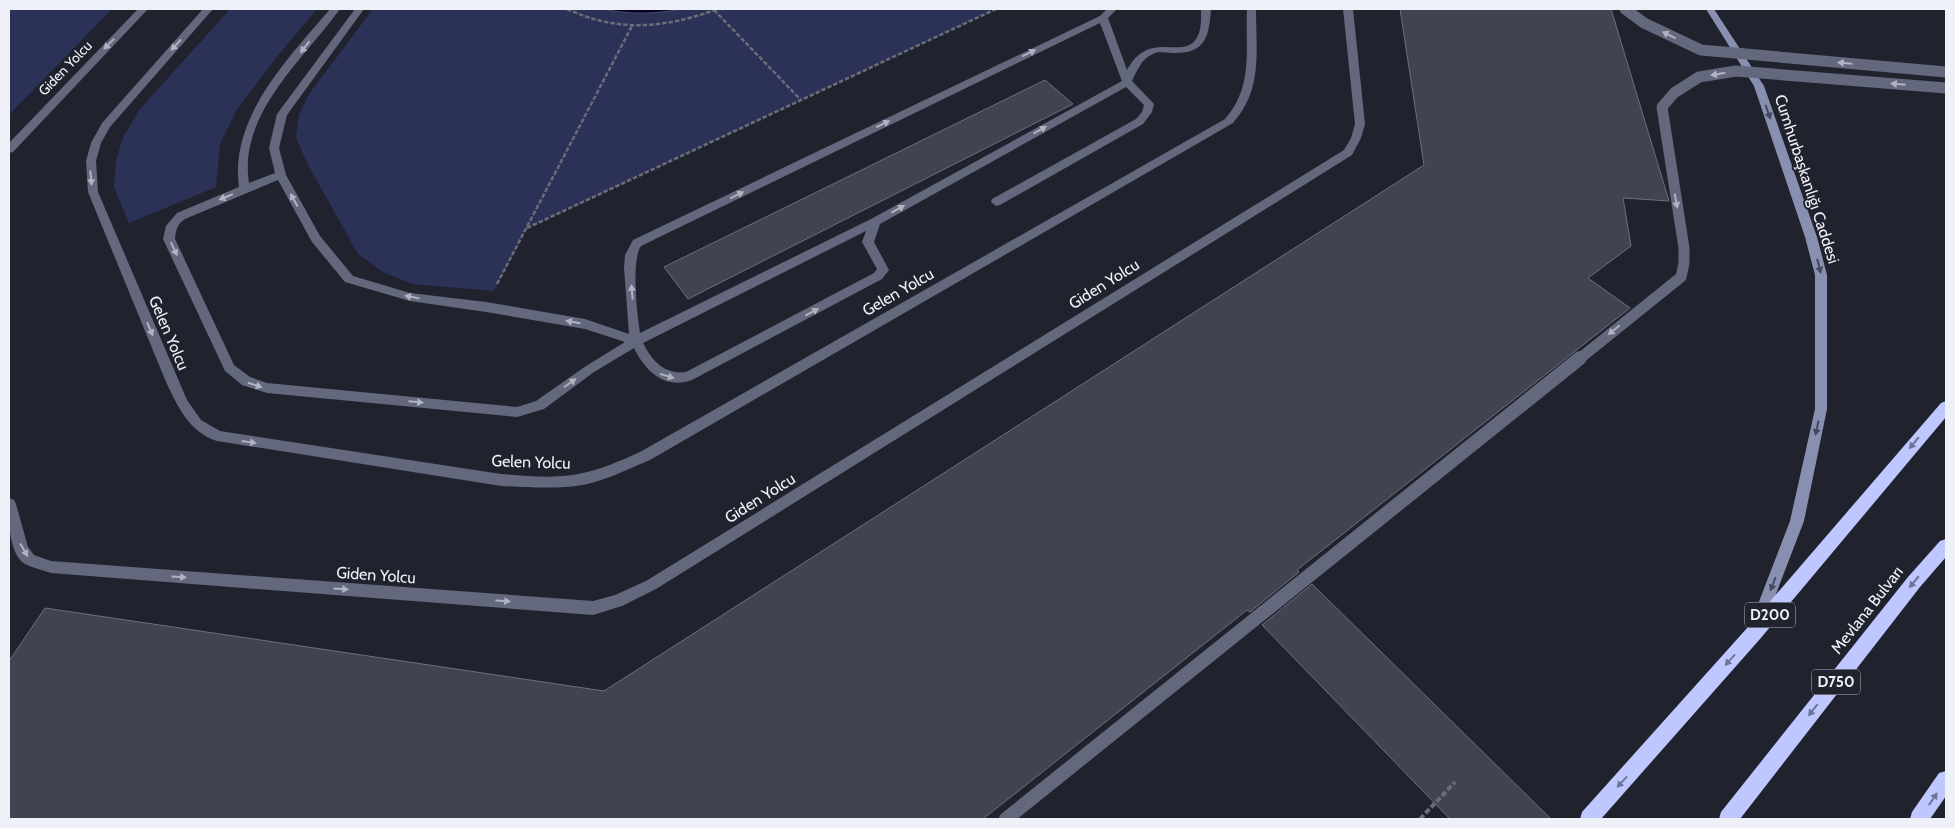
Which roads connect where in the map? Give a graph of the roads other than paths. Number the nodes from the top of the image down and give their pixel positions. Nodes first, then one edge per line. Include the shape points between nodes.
1 (143, 9) edge
2 (208, 9) edge
3 (335, 9) edge
4 (360, 9) edge
5 (1112, 9) edge
6 (1206, 9) edge
7 (1251, 9) edge
8 (1348, 9) edge
9 (1625, 9) edge
10 (1710, 9) edge
11 (1103, 18) junction
12 (1946, 72) edge
13 (1127, 82) junction
14 (1946, 88) edge
15 (9, 149) edge
16 (281, 175) junction
17 (245, 189) junction
18 (996, 202) dead end
19 (875, 222) junction
20 (636, 341) junction
21 (1946, 407) edge
22 (9, 504) edge
23 (1946, 546) edge
24 (1754, 633) junction
25 (1946, 780) edge
26 (1006, 819) edge
27 (1589, 819) edge
28 (1728, 819) edge
29 (1919, 819) edge

1 -> 15 lane, Giden Yolcu
2 -> 7 lane, Gelen Yolcu via 108,122 91,154 90,178 172,382 197,424 216,436 242,441 502,480 560,482 605,473 645,456 1229,121 1246,95 1251,59
3 -> 17 lane via 280,78 260,112 244,154
4 - 16 lane via 282,114 274,148
5 - 11 lane
6 - 13 lane via 1202,40 1186,49 1145,53
22 -> 8 lane, Giden Yolcu via 22,550 29,559 51,567 593,608 617,601 651,585 1348,152 1360,124
12 -> 9 lane, bridge via 1701,50 1644,23
10 -> 24 main road, Cumhurbaşkanlığı Caddesi via 1759,86 1821,275 1821,409 1797,521
11 - 13 lane
20 -> 11 lane via 629,263 631,250 637,243
13 - 18 lane via 1149,104 1148,112 1141,121
19 -> 13 lane
14 -> 26 lane, bridge via 1736,72 1699,77 1674,93 1662,107 1684,248 1680,277
16 - 17 lane
20 -> 16 lane via 585,324 410,297 348,279 316,239
17 -> 20 lane via 174,221 169,239 229,368 238,378 251,384 517,412 540,405
19 - 20 lane
20 -> 19 lane via 659,374 672,379 697,374 878,276 883,270 868,242
21 -> 24 highway, D200
23 -> 28 highway, Mevlana Bulvarı / D750 via 1914,582
24 -> 27 highway, D200
29 -> 25 highway

